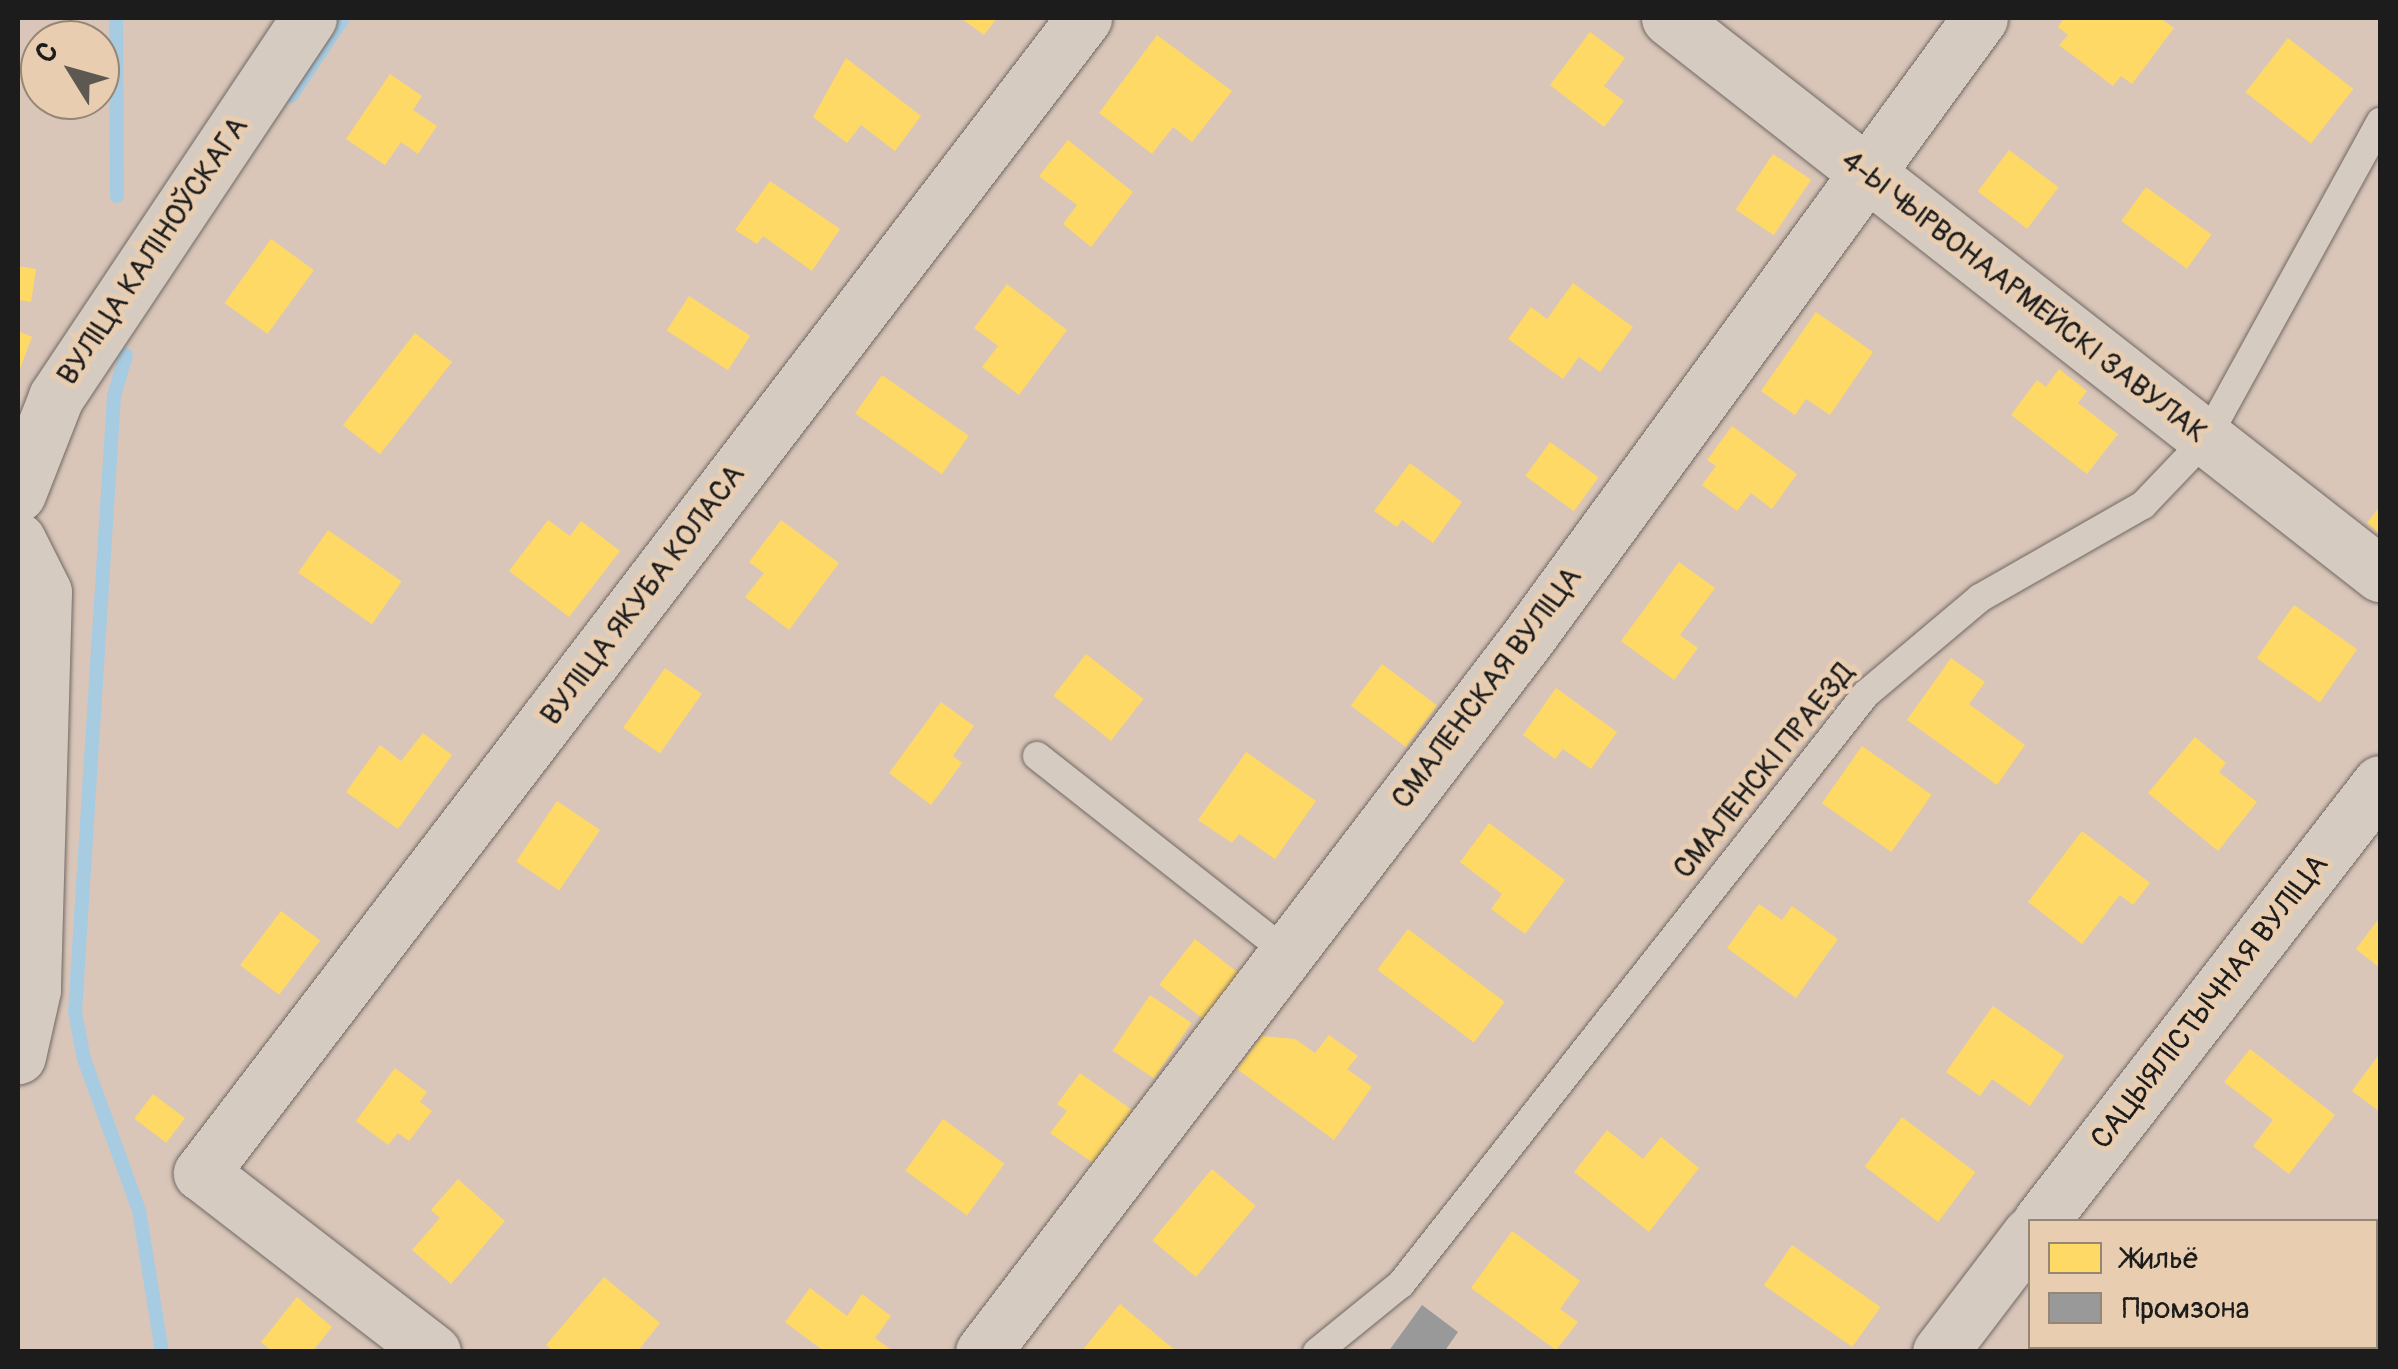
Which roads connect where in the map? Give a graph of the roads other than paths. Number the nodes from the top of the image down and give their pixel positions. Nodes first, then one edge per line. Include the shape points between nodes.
1 (309, 18) edge
2 (1084, 18) edge
3 (1669, 18) edge
4 (1980, 18) edge
5 (2380, 122) edge
6 (1863, 174) junction
7 (2206, 439) junction
8 (18, 494) edge
9 (18, 540) edge
10 (2380, 574) edge
11 (1037, 756) dead end
12 (2380, 783) edge
13 (1287, 953) junction
14 (18, 1056) edge
15 (2042, 1219) edge
16 (2028, 1237) edge
17 (433, 1352) edge
18 (984, 1352) edge
19 (1317, 1352) edge
20 (1940, 1352) edge

1 - 8 street, ВУЛІЦА КАЛІНОЎСКАГА via 56,398
2 - 17 street, ВУЛІЦА ЯКУБА КОЛАСА via 201,1173
3 - 6 street, 4-Ы ЧЫРВОНААРМЕЙСКІ ЗАВУЛАК
4 - 6 street, СМАЛЕНСКАЯ ВУЛІЦА
5 - 7 lane, СМАЛЕНСКІ ПРАЕЗД
6 - 7 street, 4-Ы ЧЫРВОНААРМЕЙСКІ ЗАВУЛАК
6 - 13 street, СМАЛЕНСКАЯ ВУЛІЦА via 1529,636
7 - 10 street, 4-Ы ЧЫРВОНААРМЕЙСКІ ЗАВУЛАК
7 - 19 lane, СМАЛЕНСКІ ПРАЕЗД via 2143,505 1980,598 1866,694 1401,1284
9 - 14 street via 44,592 33,990
11 - 13 lane
12 - 15 street, САЦЫЯЛІСТЫЧНАЯ ВУЛІЦА
13 - 18 street, СМАЛЕНСКАЯ ВУЛІЦА
16 - 20 street

